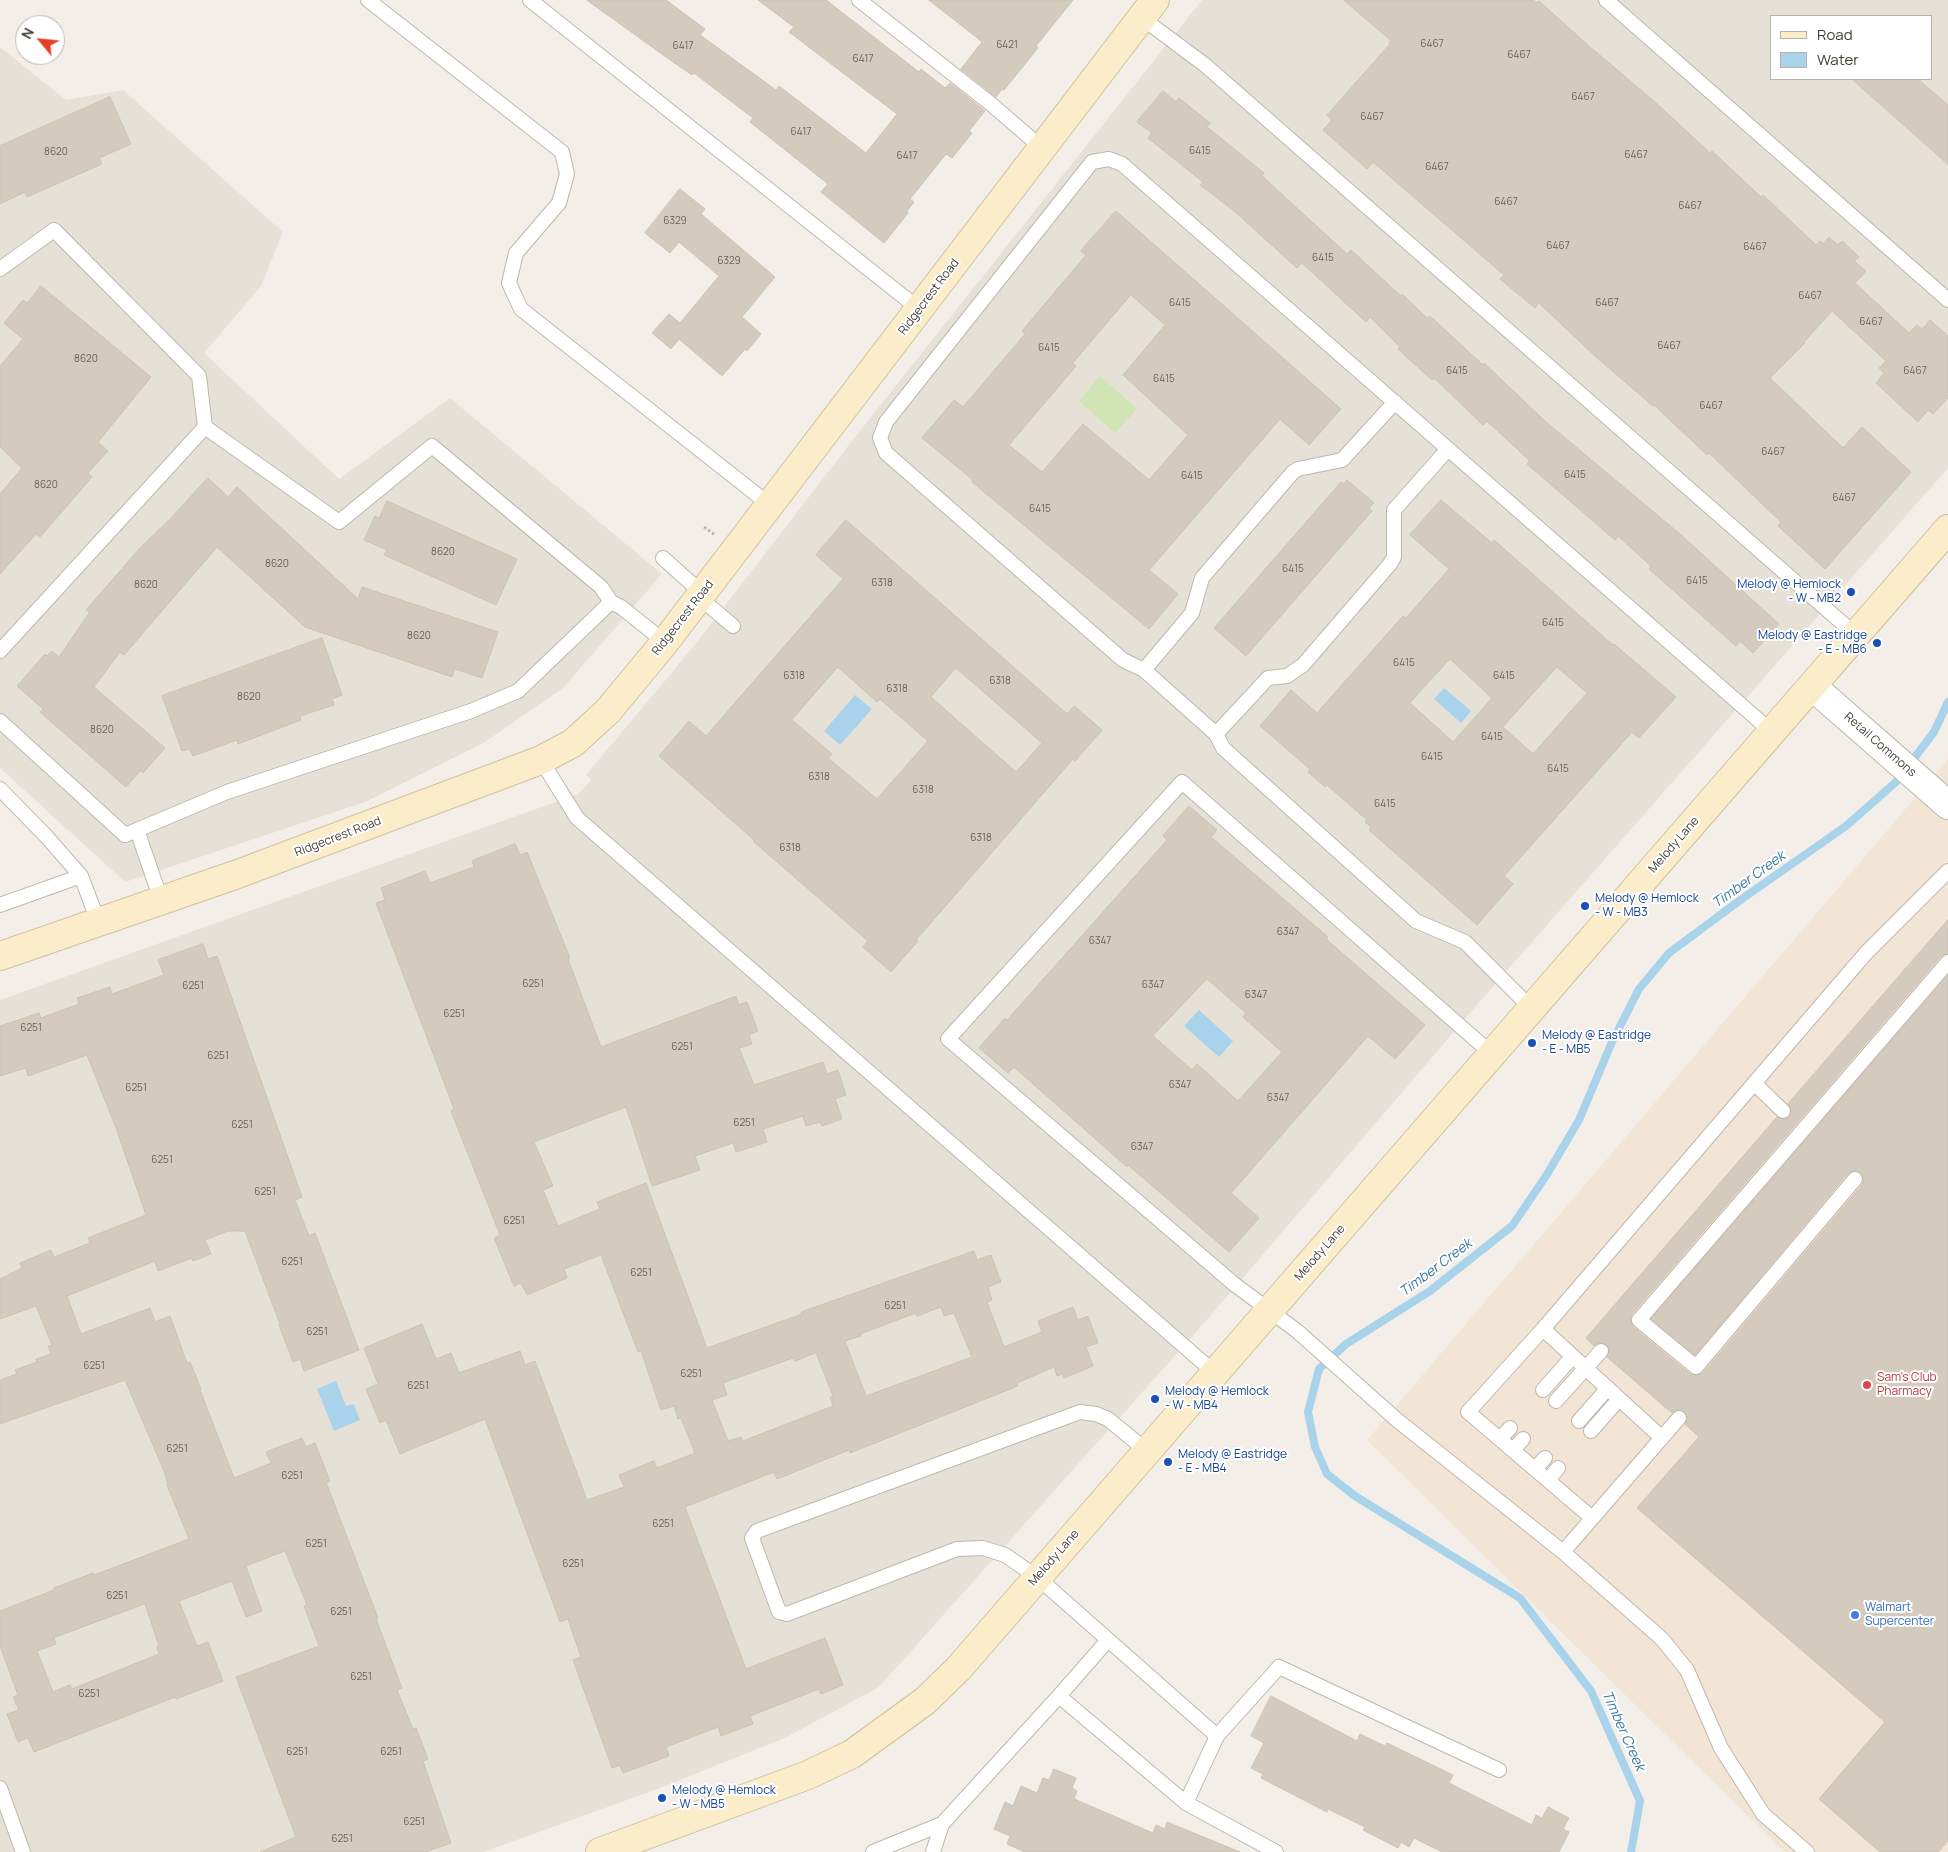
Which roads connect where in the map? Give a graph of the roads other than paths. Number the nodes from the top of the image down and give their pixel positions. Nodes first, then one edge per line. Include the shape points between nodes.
1 (368, 0) edge
2 (530, 0) edge
3 (859, 0) edge
4 (1606, 0) edge
5 (1148, 9) edge
6 (1042, 148) junction
7 (0, 269) edge
8 (1948, 300) edge
9 (919, 309) junction
10 (1395, 402) junction
11 (205, 427) junction
12 (1448, 448) junction
13 (770, 505) junction
14 (1948, 529) edge
15 (663, 558) dead end
16 (701, 595) junction
17 (611, 602) junction
18 (733, 626) dead end
19 (1856, 635) junction
20 (665, 642) junction
21 (0, 651) edge
22 (1144, 670) junction
23 (1812, 686) junction
24 (0, 722) edge
25 (1772, 732) junction
26 (1216, 734) junction
27 (541, 760) junction
28 (0, 789) edge
29 (1945, 802) edge
30 (137, 830) junction
31 (1948, 872) edge
32 (80, 876) junction
33 (161, 900) junction
34 (0, 904) edge
35 (98, 921) junction
36 (0, 956) edge
37 (1948, 962) edge
38 (1532, 1009) junction
39 (1492, 1054) junction
40 (1754, 1083) junction
41 (1783, 1111) dead end
42 (1855, 1179) dead end
43 (1269, 1310) junction
44 (1543, 1328) junction
45 (1601, 1351) dead end
46 (1573, 1356) junction
47 (1585, 1368) junction
48 (1215, 1374) junction
49 (1608, 1388) junction
50 (1543, 1390) dead end
51 (1620, 1399) junction
52 (1556, 1401) dead end
53 (1678, 1418) dead end
54 (1579, 1420) dead end
55 (1510, 1428) dead end
56 (1592, 1431) dead end
57 (1523, 1438) dead end
58 (1662, 1438) junction
59 (1500, 1439) junction
60 (1513, 1450) junction
61 (1147, 1452) junction
62 (1546, 1458) dead end
63 (1558, 1468) dead end
64 (1535, 1469) junction
65 (1548, 1480) junction
66 (1592, 1518) junction
67 (1563, 1552) junction
68 (1037, 1577) junction
69 (1108, 1640) junction
70 (1059, 1696) junction
71 (1217, 1736) junction
72 (1499, 1770) dead end
73 (0, 1788) edge
74 (1186, 1803) junction
75 (942, 1824) junction
76 (23, 1852) edge
77 (600, 1852) edge
78 (873, 1852) edge
79 (933, 1852) edge
80 (1276, 1852) edge
81 (1807, 1852) edge

1 - 13 lane via 562,152 567,174 559,203 516,253 509,283 520,309
2 - 9 lane
3 - 6 lane
4 - 8 lane
5 - 6 street, Ridgecrest Road
5 - 19 lane via 1205,66
6 - 9 street, Ridgecrest Road
7 - 11 lane via 54,230 200,376
9 - 13 street, Ridgecrest Road
10 - 12 lane
10 - 22 lane via 1342,460 1294,472 1202,578 1192,613
10 - 22 lane via 1122,164 1109,159 1092,162 886,422 880,438 886,453 1123,660
11 - 17 lane via 339,522 432,446 601,587
11 - 21 lane
12 - 25 lane
12 - 26 lane via 1394,510 1394,557 1390,564 1303,665 1287,676 1268,678
13 - 16 street, Ridgecrest Road
14 - 19 street, Melody Lane
15 - 16 lane
16 - 18 lane
16 - 20 street, Ridgecrest Road
17 - 20 lane
17 - 30 lane via 518,691 471,711 227,792
19 - 23 street, Melody Lane
20 - 27 street, Ridgecrest Road via 608,711 573,743
22 - 26 lane
23 - 25 street, Melody Lane
23 - 29 street, Retail Commons
24 - 30 lane via 125,835
25 - 38 street, Melody Lane
26 - 38 lane via 1223,748 1416,921 1464,942
27 - 33 street, Ridgecrest Road via 307,849
27 - 48 lane via 577,818
28 - 32 lane
30 - 33 lane
31 - 40 lane via 1866,953
32 - 34 lane
32 - 35 lane
33 - 35 street, Ridgecrest Road
35 - 36 street, Ridgecrest Road
37 - 42 lane via 1639,1320 1696,1367
38 - 39 street, Melody Lane
39 - 43 street, Melody Lane
39 - 43 lane via 1182,782 948,1039 1234,1284
40 - 41 lane
40 - 44 lane
43 - 48 street, Melody Lane
43 - 67 lane via 1398,1420
44 - 46 lane
44 - 59 lane via 1468,1412
45 - 47 lane
46 - 47 lane
46 - 50 lane
47 - 49 lane
47 - 52 lane
48 - 61 street, Melody Lane
49 - 51 lane
49 - 54 lane
51 - 56 lane
51 - 58 lane
53 - 58 lane
55 - 59 lane
57 - 60 lane
58 - 66 lane
59 - 60 lane
60 - 64 lane
61 - 68 street, Melody Lane
61 - 68 lane via 1108,1419 1080,1412 756,1531 752,1538 779,1612 786,1614 957,1549 983,1548 1006,1555
62 - 64 lane
63 - 65 lane
64 - 65 lane
65 - 66 lane
66 - 67 lane
67 - 81 lane via 1662,1639 1687,1670 1721,1748 1764,1814
68 - 69 lane
68 - 77 street, Melody Lane via 958,1669 931,1695 852,1754 808,1776
69 - 70 lane
69 - 71 lane
70 - 74 lane
70 - 75 lane
71 - 72 lane via 1279,1667
71 - 74 lane
73 - 76 lane
74 - 80 lane
75 - 78 lane
75 - 79 lane

